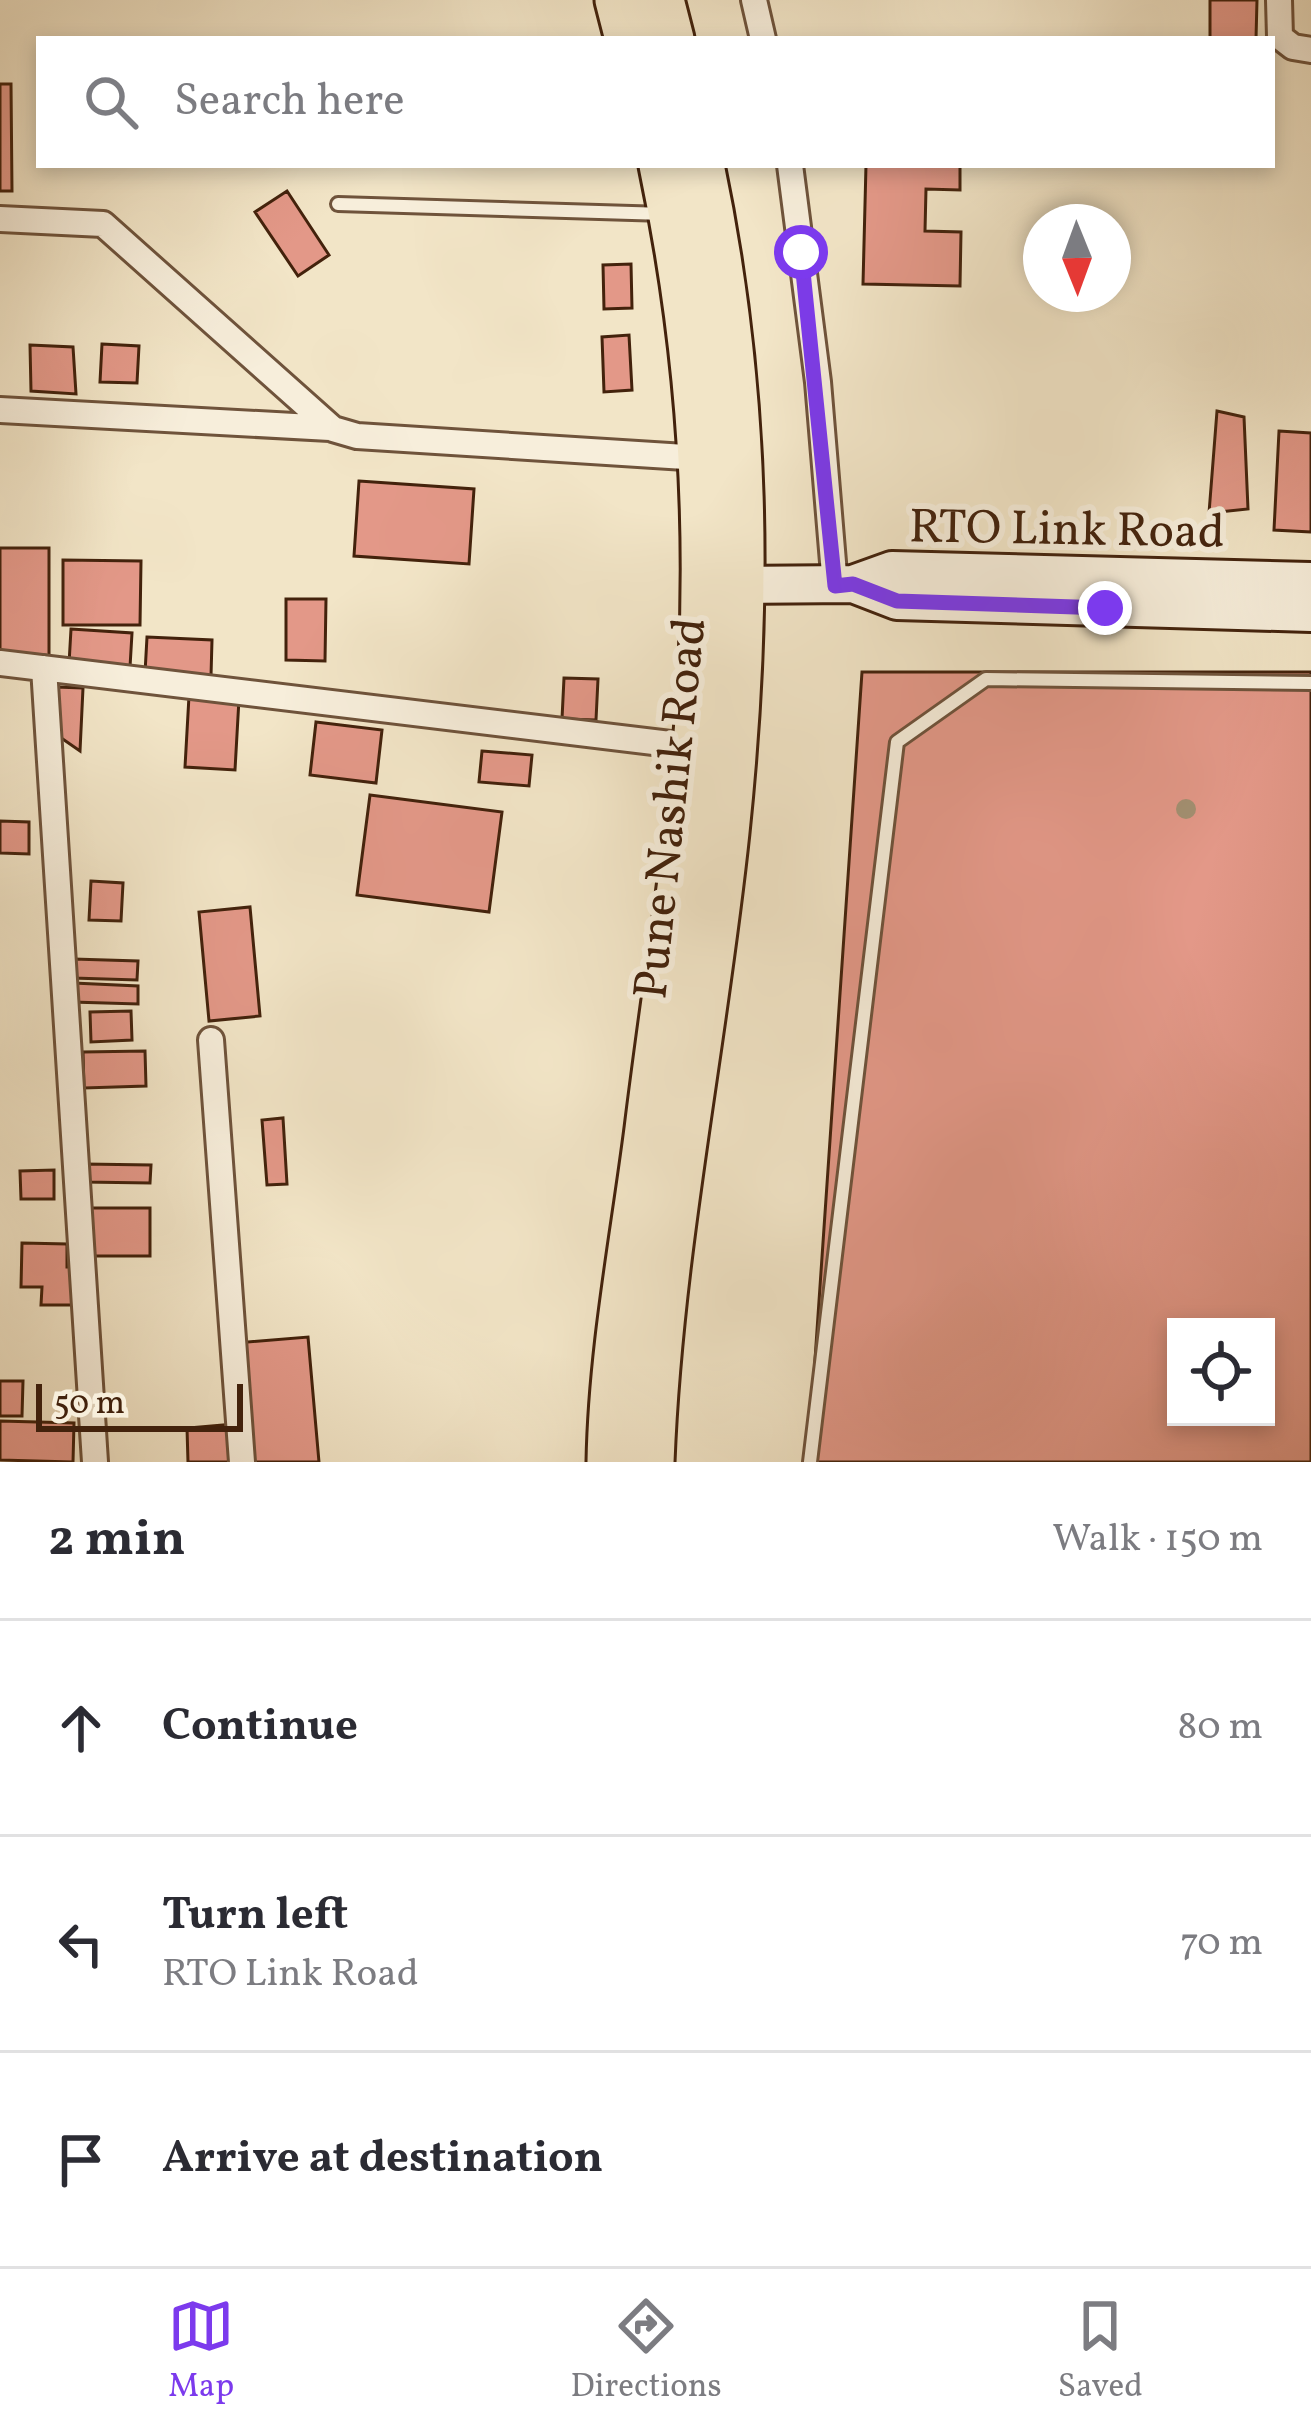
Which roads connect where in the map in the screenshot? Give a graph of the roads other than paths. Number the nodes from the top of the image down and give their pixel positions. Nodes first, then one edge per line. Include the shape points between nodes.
1 (618, 0) edge
2 (661, 0) edge
3 (754, 0) edge
4 (1279, 0) edge
5 (627, 36) edge
6 (669, 36) edge
7 (763, 36) edge
8 (1311, 50) edge
9 (663, 168) edge
10 (702, 168) edge
11 (790, 168) edge
12 (338, 204) dead end
13 (672, 214) junction
14 (0, 218) edge
15 (0, 410) edge
16 (333, 429) junction
17 (701, 458) junction
18 (1311, 581) edge
19 (743, 585) junction
20 (844, 585) junction
21 (1311, 614) edge
22 (0, 663) edge
23 (44, 668) junction
24 (1311, 683) edge
25 (695, 747) junction
26 (211, 1040) dead end
27 (95, 1462) edge
28 (242, 1462) edge
29 (610, 1462) edge
30 (651, 1462) edge
31 (810, 1462) edge

1 - 5 highway
2 - 6 highway
3 - 7 street
4 - 8 street via 1280,37
9 - 13 highway, Pune Nashik Road
10 - 19 highway, Pune Nashik Road via 735,369
11 - 20 street
12 - 13 lane
13 - 17 highway, Pune Nashik Road
14 - 16 street via 103,224
15 - 16 street
16 - 17 street
17 - 25 highway, Pune Nashik Road
18 - 20 main road, RTO Link Road via 892,570
19 - 20 main road
19 - 30 highway, Pune Nashik Road via 726,836 664,1289
20 - 21 main road, RTO Link Road via 897,601
22 - 23 street
23 - 25 street
23 - 27 street
24 - 31 lane via 986,679 898,742
25 - 29 highway, Pune Nashik Road
26 - 28 street

